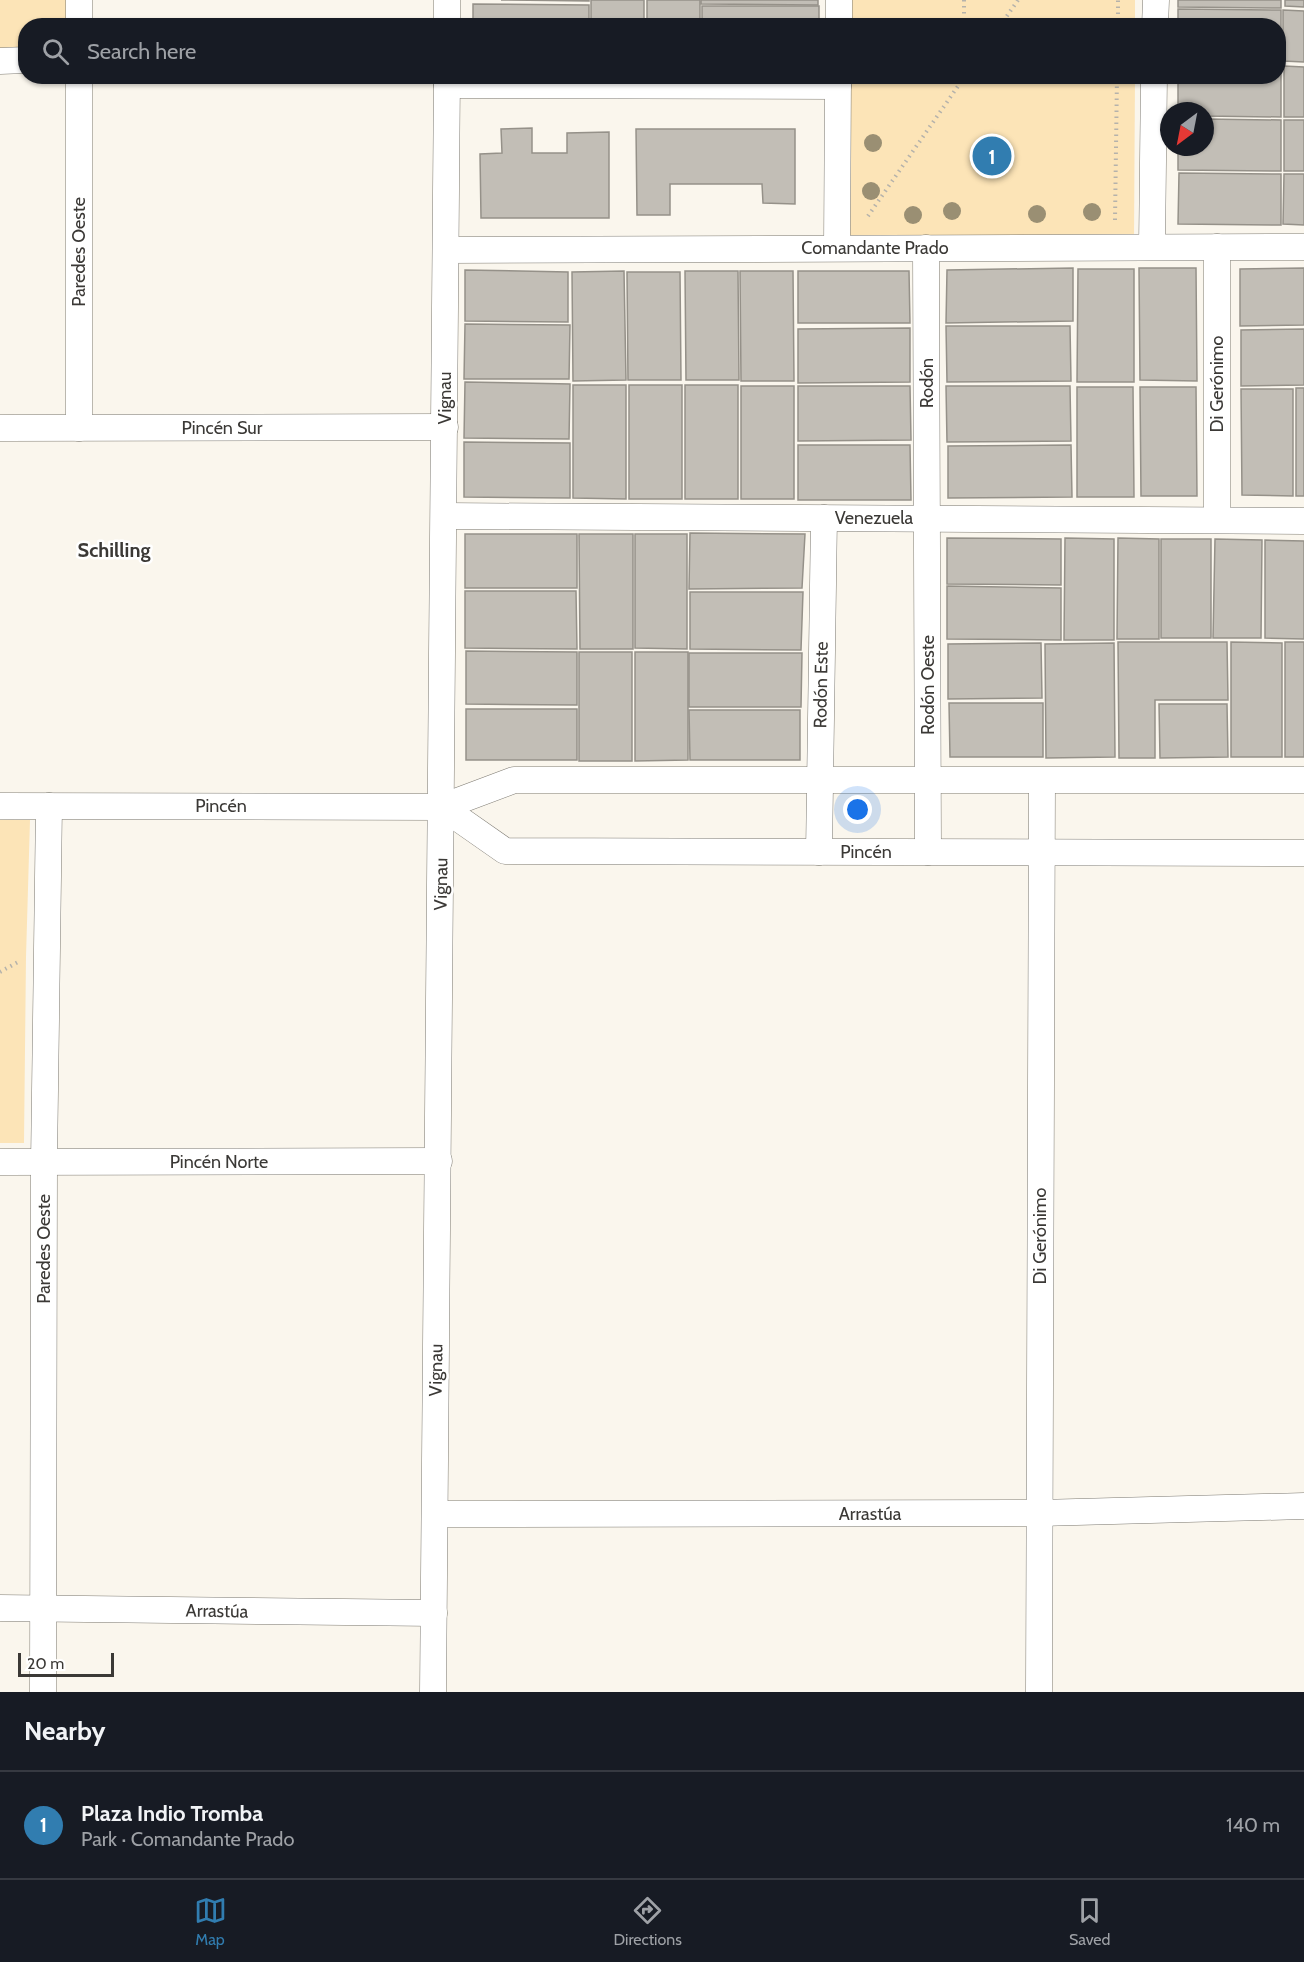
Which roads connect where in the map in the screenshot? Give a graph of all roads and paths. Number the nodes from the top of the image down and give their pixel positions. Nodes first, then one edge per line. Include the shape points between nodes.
1 (79, 0) edge
2 (447, 0) edge
3 (839, 0) edge
4 (964, 0) edge
5 (1018, 0) edge
6 (1118, 0) edge
7 (1156, 0) edge
8 (79, 18) edge
9 (447, 18) edge
10 (839, 18) edge
11 (964, 18) edge
12 (1006, 18) edge
13 (1118, 18) edge
14 (1155, 18) edge
15 (18, 60) edge
16 (0, 61) edge
17 (79, 84) edge
18 (447, 84) edge
19 (838, 84) edge
20 (959, 84) edge
21 (1117, 84) edge
22 (1154, 84) edge
23 (867, 217) dead end
24 (1115, 225) dead end
25 (1152, 247) junction
26 (1217, 247) junction
27 (1304, 247) edge
28 (837, 248) junction
29 (927, 248) junction
30 (446, 250) junction
31 (445, 427) junction
32 (0, 428) edge
33 (79, 428) junction
34 (444, 516) junction
35 (824, 518) junction
36 (927, 519) junction
37 (1217, 520) junction
38 (1304, 521) edge
39 (820, 780) junction
40 (1304, 780) edge
41 (928, 781) junction
42 (1042, 781) junction
43 (0, 806) edge
44 (49, 806) junction
45 (442, 807) junction
46 (819, 852) junction
47 (928, 852) junction
48 (1041, 852) junction
49 (1304, 853) edge
50 (26, 957) dead end
51 (0, 972) edge
52 (439, 1161) junction
53 (0, 1162) edge
54 (44, 1162) junction
55 (1304, 1506) edge
56 (1039, 1513) junction
57 (435, 1514) junction
58 (0, 1608) edge
59 (43, 1608) junction
60 (434, 1613) junction
61 (43, 1692) edge
62 (433, 1692) edge
63 (1039, 1692) edge

1 - 8 street
2 - 9 street
3 - 10 street
4 - 11 path
5 - 12 path
6 - 13 path
7 - 14 street
15 - 16 street
17 - 33 street, Paredes Oeste
18 - 30 street, Vignau
19 - 28 street
20 - 23 path
21 - 24 path
22 - 25 street
25 - 26 street, Comandante Prado
25 - 29 street, Comandante Prado
26 - 27 street, Comandante Prado
26 - 37 street, Di Gerónimo
28 - 29 street, Comandante Prado
28 - 30 street, Comandante Prado
29 - 36 street, Rodón
30 - 31 street, Vignau
31 - 33 street, Pincén Sur
31 - 34 street, Vignau
32 - 33 street, Pincén Sur
34 - 35 street, Venezuela
34 - 45 street, Vignau
35 - 36 street, Venezuela
35 - 39 street, Rodón Este
36 - 37 street, Venezuela
36 - 41 street, Rodón Oeste
37 - 38 street, Venezuela
39 - 41 street, Pincén
39 - 45 street, Pincén via 514,780
39 - 46 street, Rodón Este
40 - 42 street, Pincén
41 - 42 street, Pincén
41 - 47 street, Rodón Oeste
42 - 48 street, Di Gerónimo
43 - 44 street, Pincén
44 - 45 street, Pincén
44 - 54 street, Paredes Oeste
45 - 46 street, Pincén via 505,851
45 - 52 street, Vignau
46 - 47 street, Pincén
47 - 48 street, Pincén
48 - 49 street, Pincén
48 - 56 street, Di Gerónimo
50 - 51 path
52 - 54 street, Pincén Norte
52 - 57 street, Vignau
53 - 54 street, Pincén Norte
54 - 59 street, Paredes Oeste
55 - 56 street, Arrastúa
56 - 57 street, Arrastúa
56 - 63 street, Di Gerónimo
57 - 60 street, Vignau
58 - 59 street, Arrastúa
59 - 60 street, Arrastúa
59 - 61 street, Paredes Oeste
60 - 62 street, Vignau

